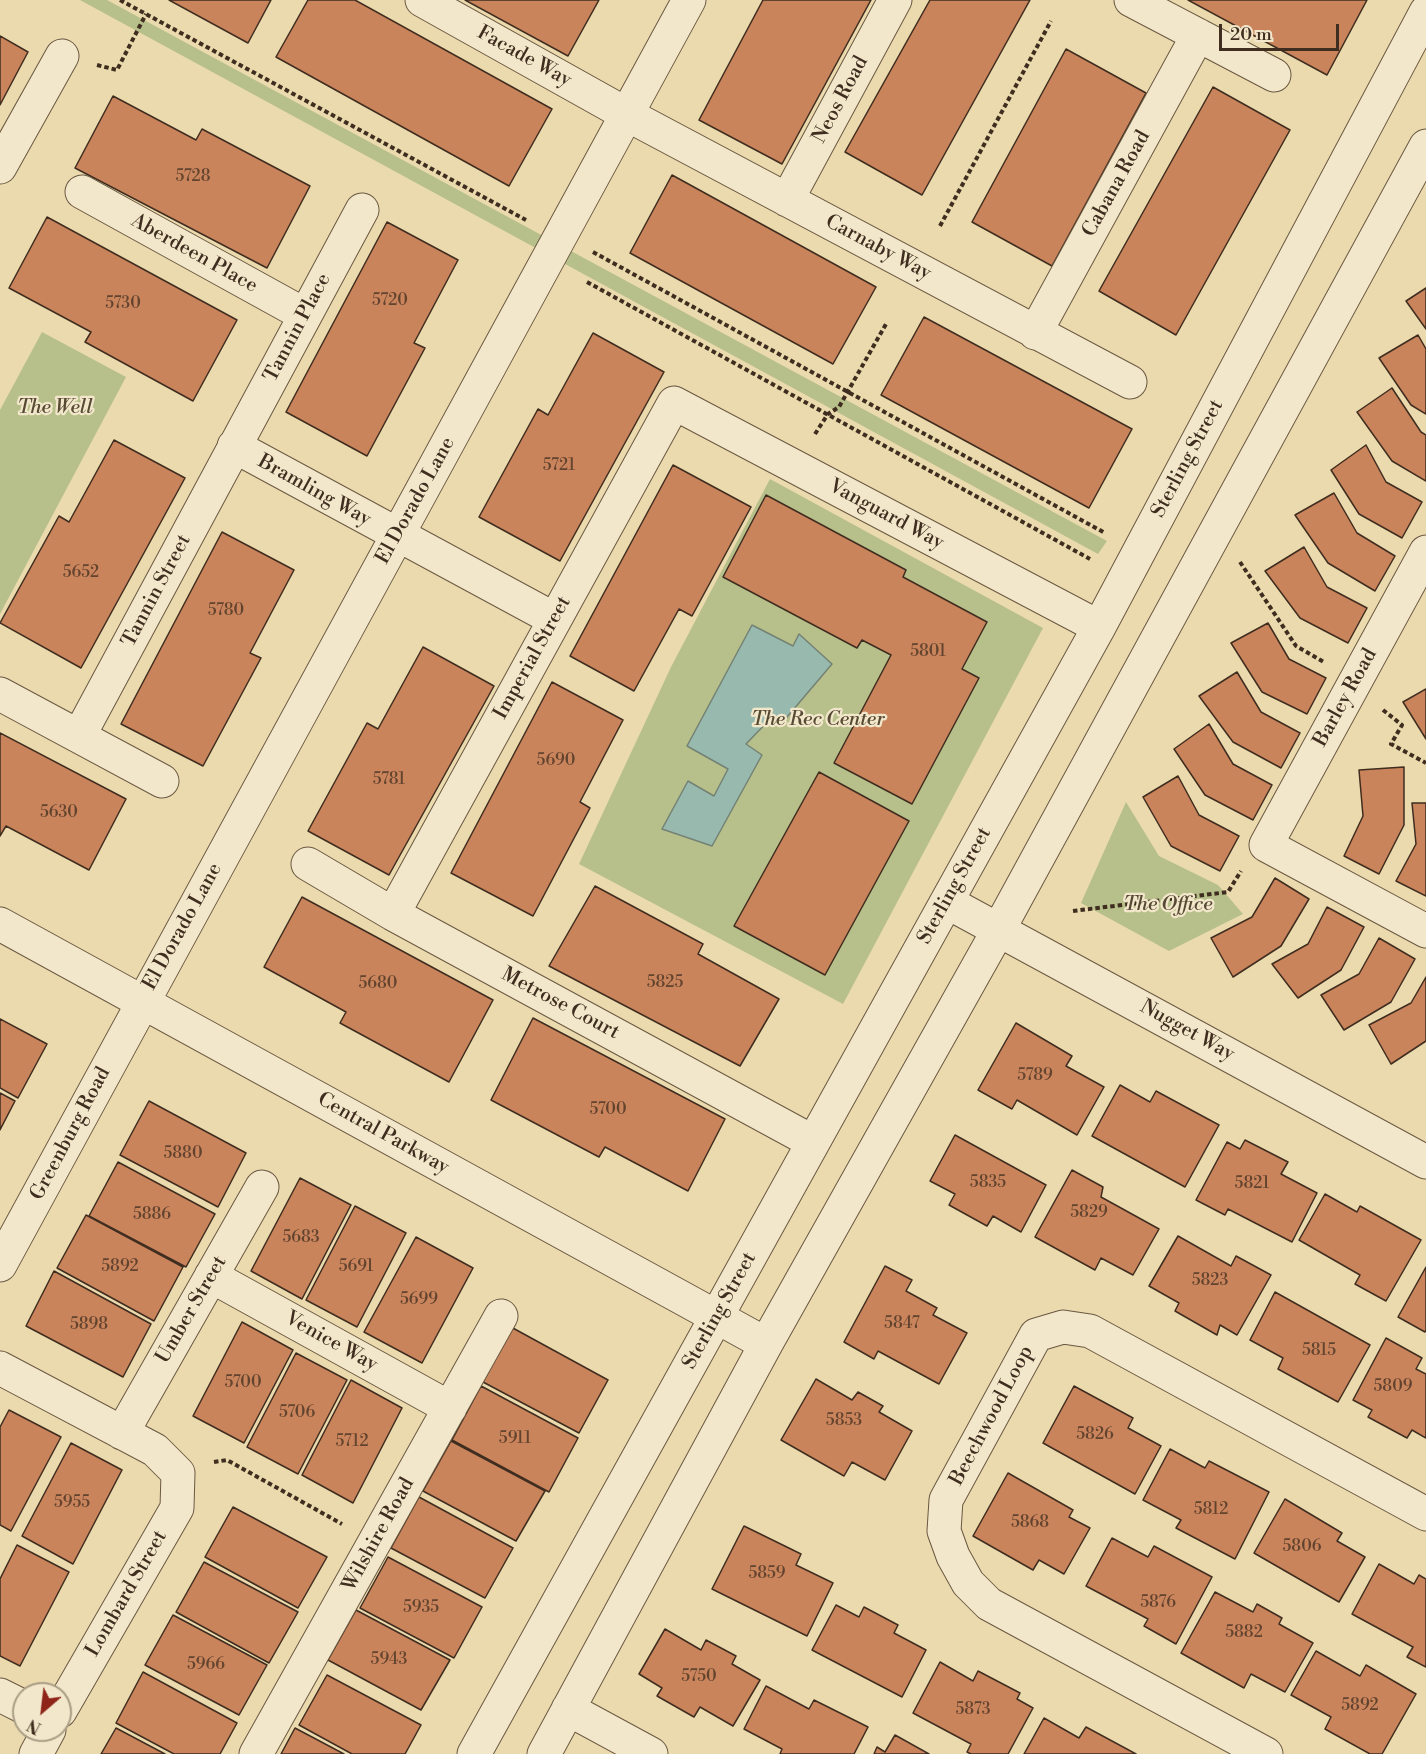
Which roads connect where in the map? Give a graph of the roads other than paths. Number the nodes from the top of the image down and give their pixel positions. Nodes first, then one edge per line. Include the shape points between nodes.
1 (422, 0) edge
2 (689, 0) edge
3 (895, 0) edge
4 (1131, 0) edge
5 (1426, 12) edge
6 (1198, 35) junction
7 (62, 56) road end
8 (1274, 75) dead end
9 (626, 114) junction
10 (1426, 146) edge
11 (0, 167) edge
12 (82, 192) dead end
13 (787, 200) junction
14 (362, 210) dead end
15 (305, 315) junction
16 (1035, 333) junction
17 (1130, 382) dead end
18 (674, 403) joint
19 (234, 446) junction
20 (397, 537) junction
21 (1421, 572) edge
22 (554, 619) junction
23 (1099, 627) junction
24 (0, 694) edge
25 (79, 736) junction
26 (162, 781) dead end
27 (308, 864) dead end
28 (947, 902) junction
29 (393, 914) junction
30 (0, 924) edge
31 (999, 929) junction
32 (1426, 932) edge
33 (142, 1002) junction
34 (813, 1142) junction
35 (1426, 1162) edge
36 (262, 1187) dead end
37 (0, 1265) edge
38 (211, 1276) junction
39 (501, 1316) dead end
40 (716, 1318) junction
41 (766, 1344) junction
42 (0, 1368) edge
43 (450, 1408) junction
44 (122, 1433) junction
45 (1426, 1514) edge
46 (72, 1690) edge
47 (568, 1709) junction
48 (256, 1754) edge
49 (474, 1754) edge
50 (544, 1754) edge
51 (651, 1754) edge
52 (1266, 1754) edge

1 - 9 street, Facade Way
2 - 9 street, El Dorado Lane
3 - 13 street, Neos Road
4 - 6 street
5 - 23 street, Sterling Street
6 - 8 street
6 - 16 street, Cabana Road
7 - 11 street
9 - 13 street, Carnaby Way
9 - 20 street, El Dorado Lane
10 - 31 street
12 - 15 street, Aberdeen Place
13 - 16 street, Carnaby Way
14 - 15 street, Tannin Place
15 - 19 street, Tannin Place
16 - 17 street, Carnaby Way
18 - 22 street, Imperial Street
18 - 23 street, Vanguard Way
19 - 20 street, Bramling Way
19 - 25 street, Tannin Street
20 - 22 street, Bramling Way
20 - 33 street, El Dorado Lane
21 - 32 street, Barley Road via 1352,686 1266,845
22 - 29 street, Imperial Street
23 - 28 street, Sterling Street
24 - 25 street
25 - 26 street
27 - 29 street, Metrose Court
28 - 31 street, Nugget Way
28 - 34 street, Sterling Street
29 - 34 street, Metrose Court
30 - 33 street, Central Parkway
31 - 35 street, Nugget Way
31 - 41 street
33 - 37 street, Greenburg Road
33 - 40 street, Central Parkway
34 - 40 street, Sterling Street
36 - 38 street, Umber Street
38 - 43 street, Venice Way
38 - 44 street, Umber Street
39 - 43 street, Wilshire Road
40 - 41 street, Central Parkway
40 - 49 street, Sterling Street
41 - 47 street
42 - 44 street
43 - 48 street, Wilshire Road
44 - 46 street, Lombard Street via 156,1450 178,1473 177,1508
45 - 52 street, Beechwood Loop via 1090,1331 1063,1328 1036,1335 946,1500 944,1531 953,1556 968,1583 989,1604
47 - 50 street
47 - 51 street

